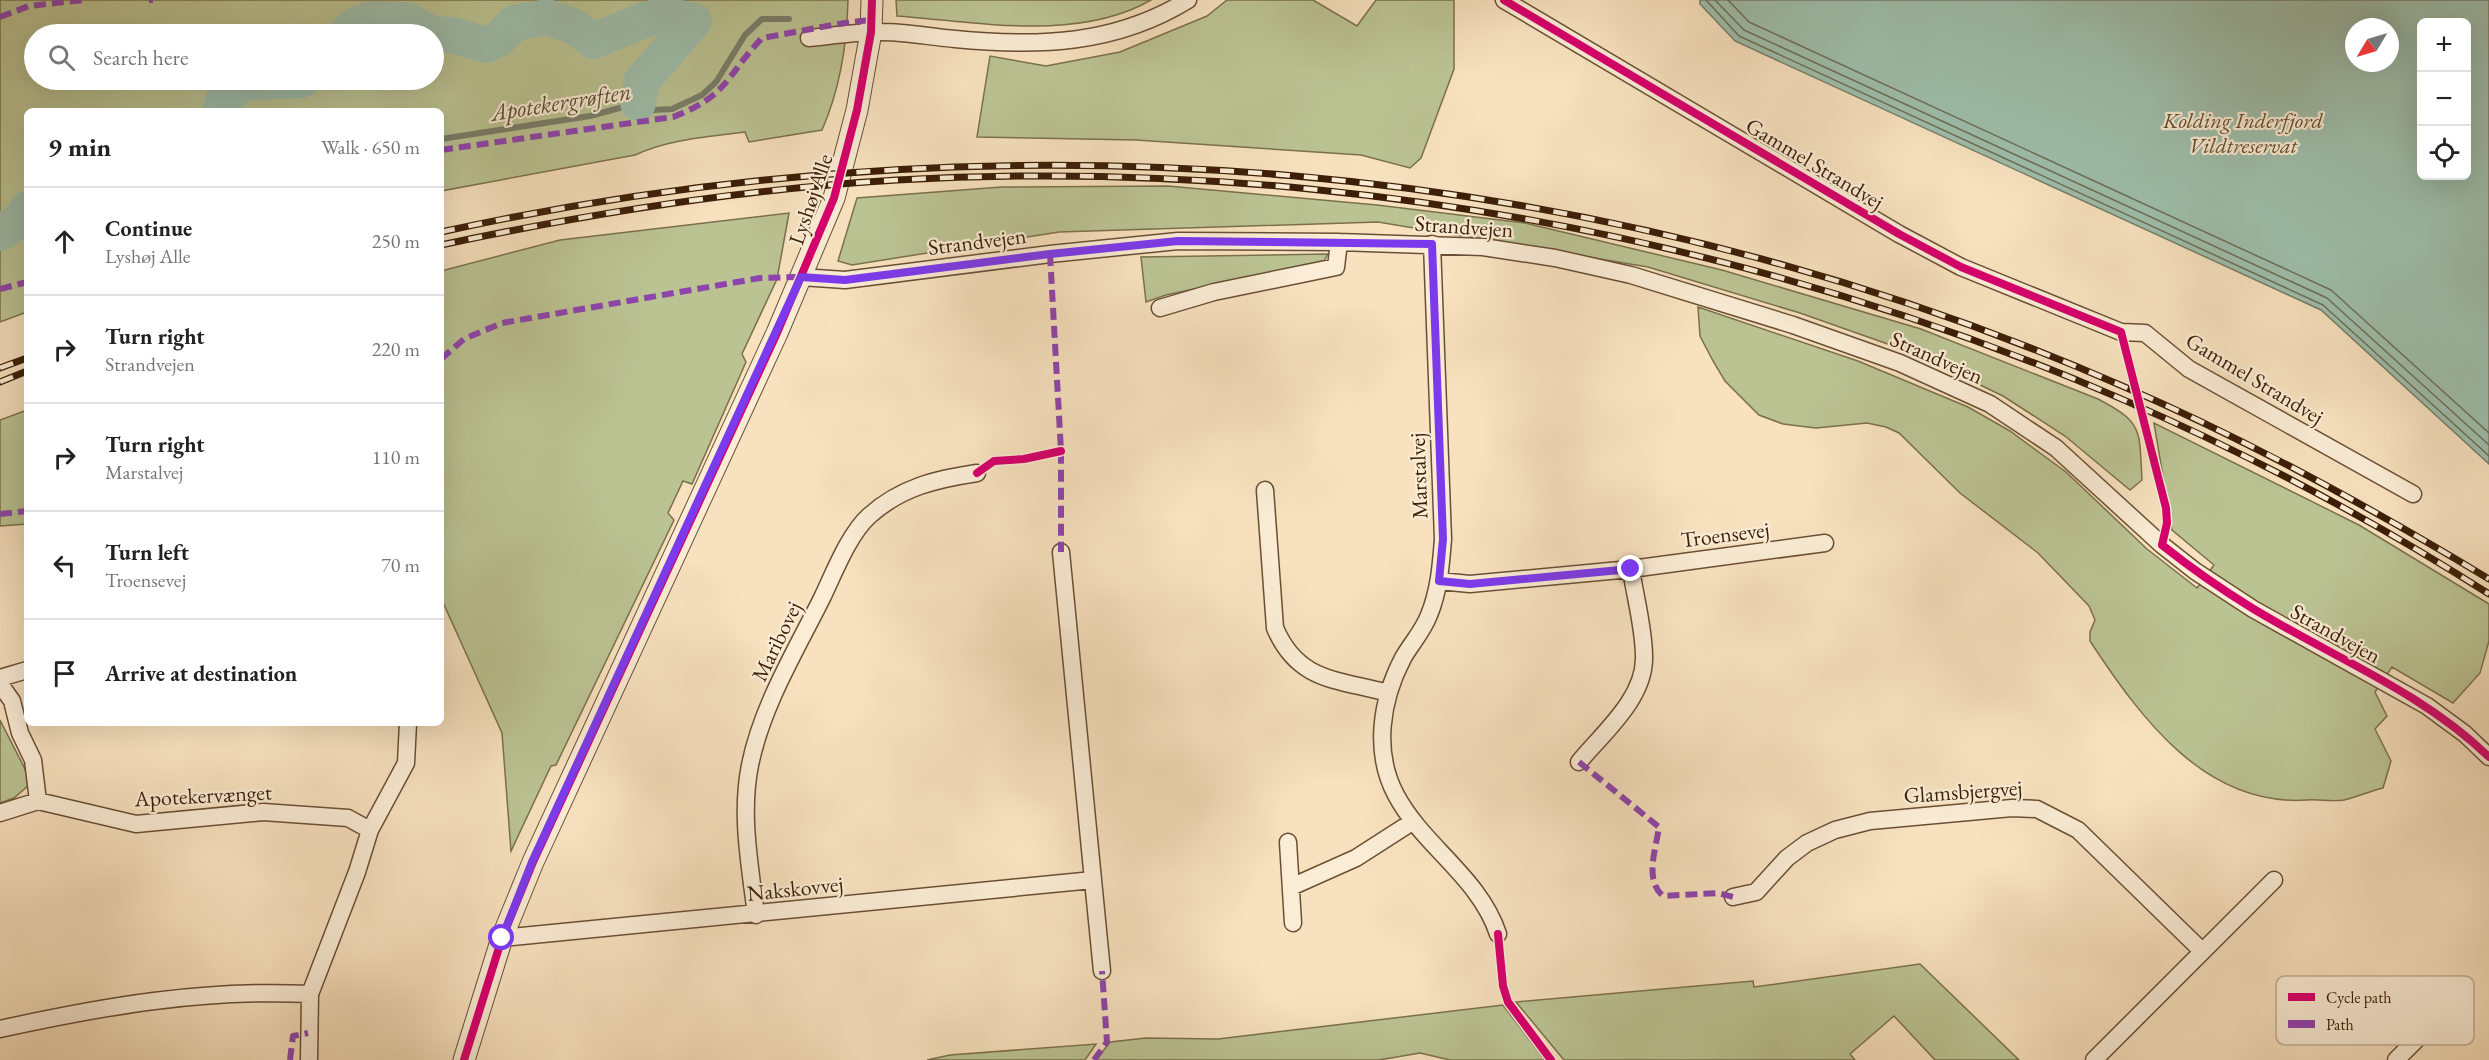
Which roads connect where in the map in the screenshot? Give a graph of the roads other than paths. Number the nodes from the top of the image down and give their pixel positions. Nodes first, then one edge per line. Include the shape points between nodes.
1 (872, 0) edge
2 (1188, 0) edge
3 (1504, 0) edge
4 (871, 32) junction
5 (809, 38) dead end
6 (1339, 242) junction
7 (1432, 244) junction
8 (801, 277) junction
9 (1160, 308) dead end
10 (977, 472) dead end
11 (1265, 490) dead end
12 (2413, 494) dead end
13 (1825, 543) dead end
14 (1061, 552) dead end
15 (1631, 569) junction
16 (1439, 581) junction
17 (24, 671) edge
18 (0, 678) edge
19 (0, 684) edge
20 (1388, 693) junction
21 (408, 726) edge
22 (2489, 757) edge
23 (1579, 762) dead end
24 (38, 801) junction
25 (0, 813) edge
26 (1412, 822) junction
27 (370, 830) junction
28 (1288, 842) dead end
29 (1093, 880) junction
30 (2274, 880) dead end
31 (1291, 887) junction
32 (1732, 897) dead end
33 (756, 915) junction
34 (1293, 923) dead end
35 (1498, 934) dead end
36 (502, 938) junction
37 (2202, 951) junction
38 (1102, 971) dead end
39 (310, 994) junction
40 (0, 1029) edge
41 (2411, 1045) edge
42 (309, 1060) edge
43 (464, 1060) edge
44 (2094, 1060) edge
45 (2396, 1060) edge

1 - 4 street, Lyshøj Alle
2 - 4 street via 1168,12 1089,39 1034,43
3 - 12 street, Gammel Strandvej via 1961,267 2121,332 2145,333 2189,369
4 - 5 street
4 - 8 street, Lyshøj Alle via 857,110 834,198
6 - 7 street, Strandvejen
6 - 8 street, Strandvejen via 1178,241 845,280
6 - 9 street via 1336,267 1214,292
7 - 16 street, Marstalvej via 1443,539
7 - 22 street, Strandvejen via 1483,246 1631,275 1890,359 1989,405 2056,448 2195,571 2253,609 2427,706
8 - 36 street, Lyshøj Alle via 532,862
10 - 33 street, Maribovej via 930,480 898,494 868,517 844,553 768,709 750,766 745,823
11 - 20 street via 1275,628 1282,645 1295,662 1309,671
13 - 15 street, Troensevej
14 - 29 street
15 - 16 street, Troensevej via 1470,584
15 - 23 street via 1644,657 1641,677 1631,699
16 - 20 street, Marstalvej via 1429,616
17 - 18 street
19 - 24 street via 12,701 20,733 33,760
20 - 26 street, Marstalvej via 1381,729 1385,763 1394,793
21 - 27 street via 406,763
24 - 25 street
24 - 27 street, Apotekervænget via 136,824 263,812 348,818
26 - 31 street via 1356,858
26 - 35 street, Marstalvej via 1480,897
27 - 39 street
28 - 31 street
29 - 33 street, Nakskovvej
29 - 38 street
30 - 37 street
31 - 34 street
32 - 37 street, Glamsbjergvej via 1756,892 1787,858 1835,830 1870,821 2037,809 2079,830
33 - 36 street, Nakskovvej
36 - 43 street, Lyshøj Alle
37 - 44 street
39 - 40 street via 199,994
39 - 42 street
41 - 45 street

